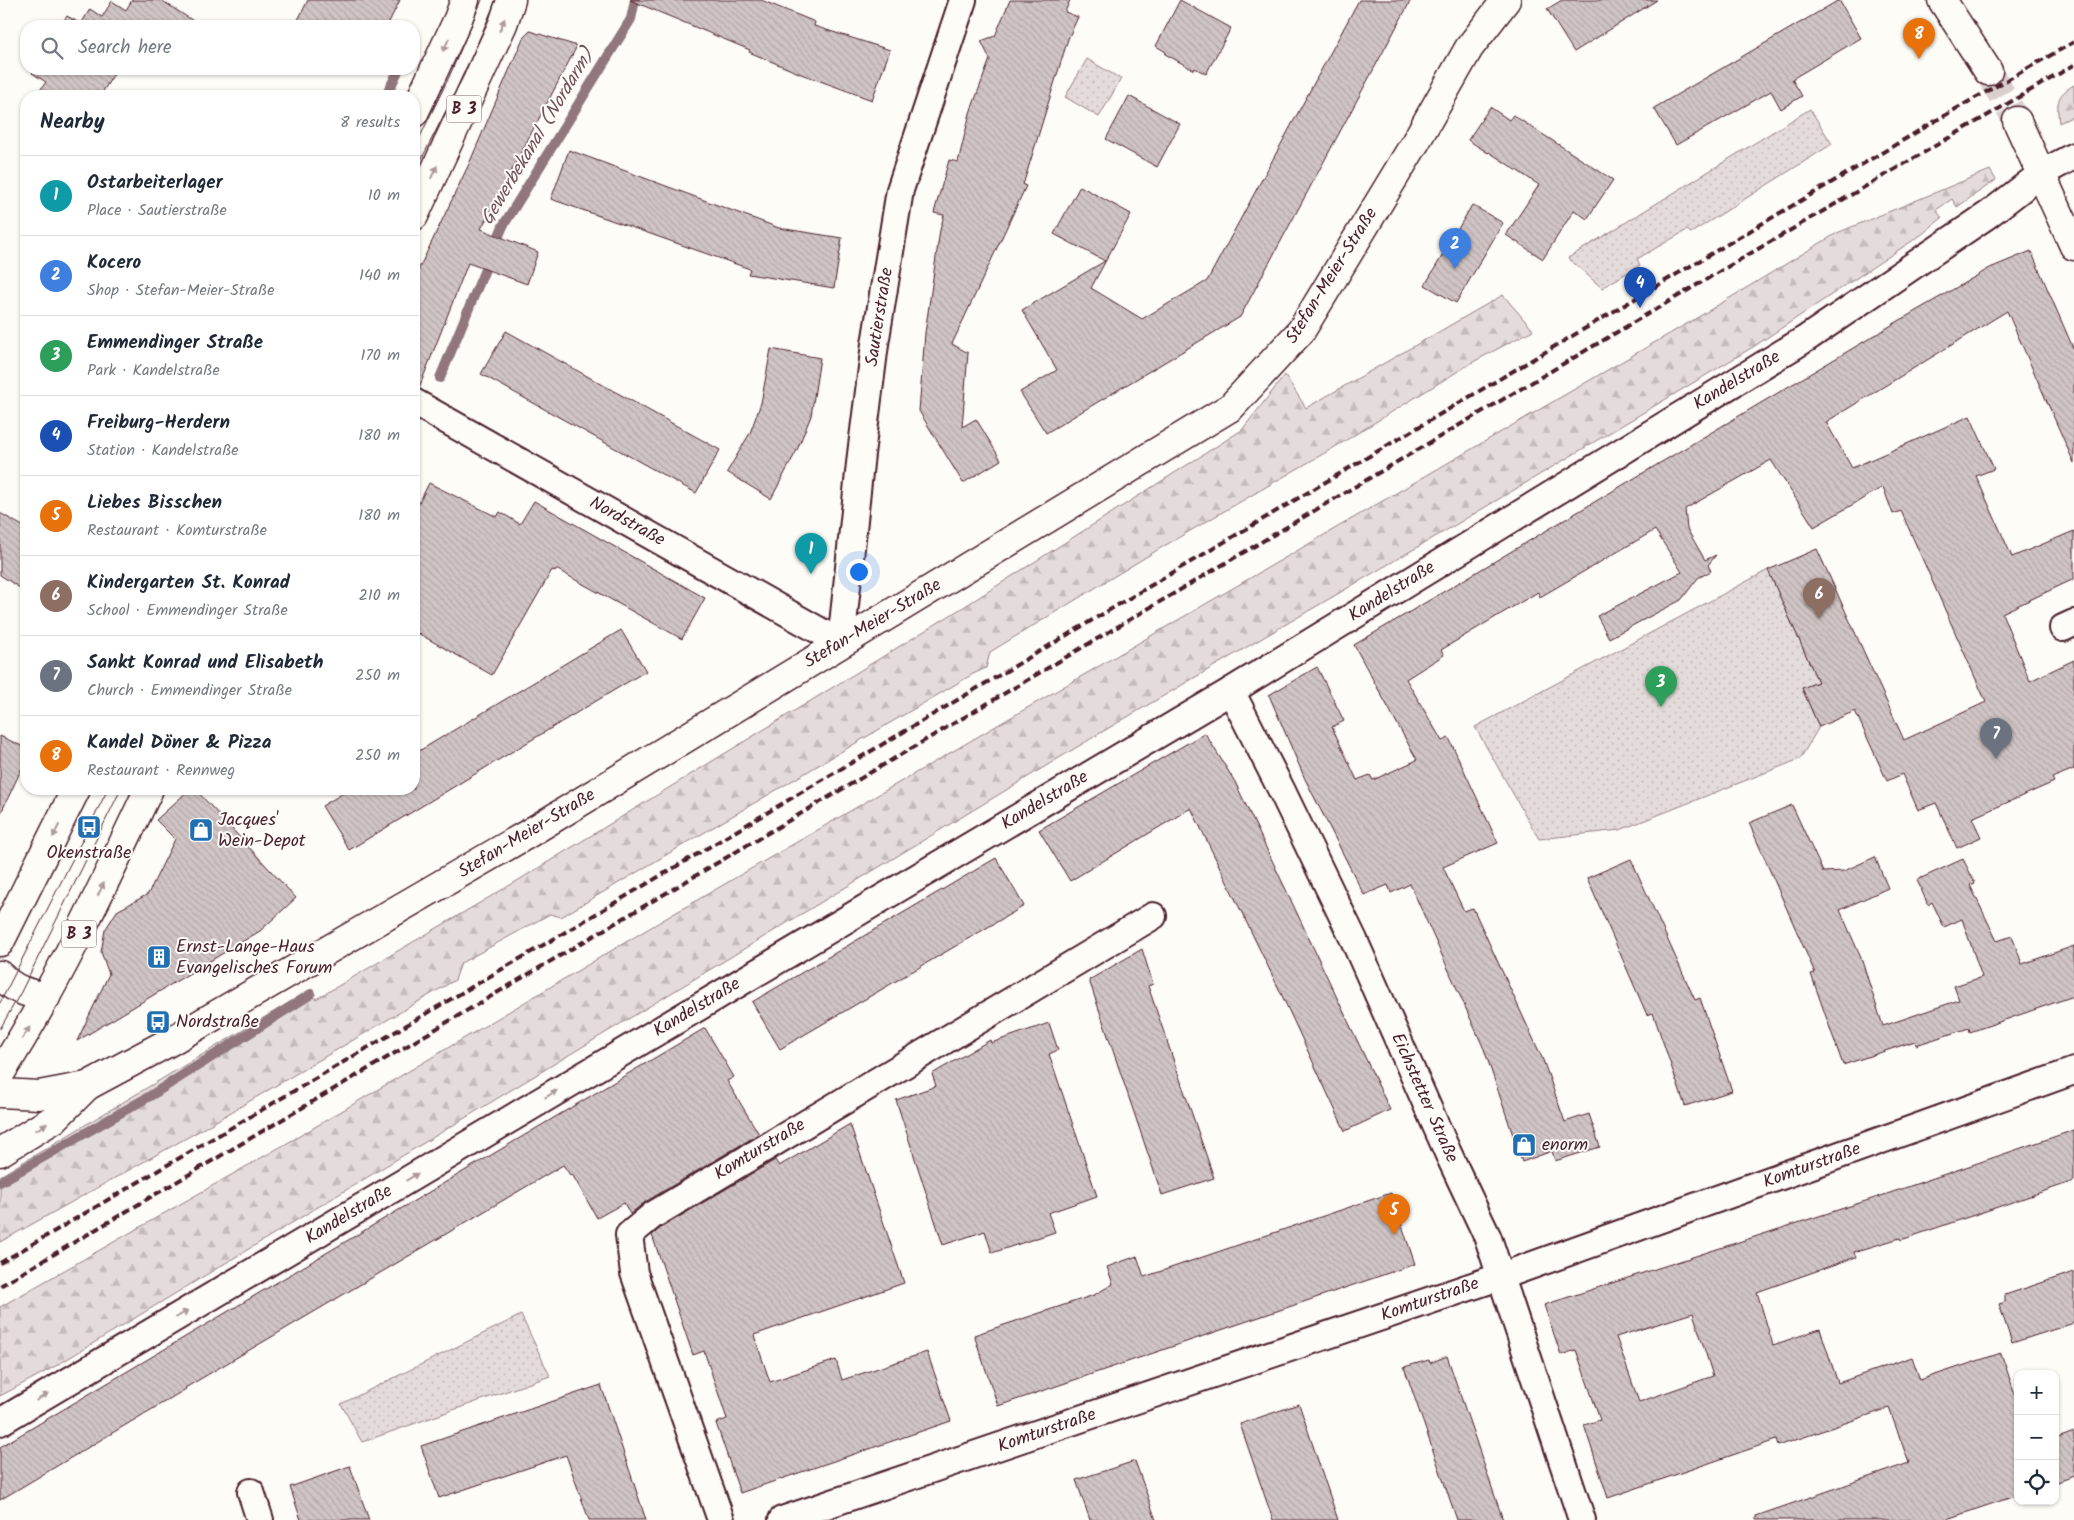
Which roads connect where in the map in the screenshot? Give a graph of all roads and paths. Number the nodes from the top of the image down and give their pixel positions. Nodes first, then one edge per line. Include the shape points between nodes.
1 (465, 0) edge
2 (511, 0) edge
3 (963, 0) edge
4 (1506, 0) edge
5 (1945, 1) edge
6 (1988, 71) tunnel mouth
7 (420, 100) edge
8 (2017, 121) tunnel mouth
9 (2074, 156) edge
10 (2042, 173) junction
11 (420, 203) edge
12 (2074, 246) edge
13 (420, 405) edge
14 (841, 643) junction
15 (1231, 691) junction
16 (73, 795) edge
17 (146, 795) edge
18 (1152, 916) dead end
19 (0, 942) edge
20 (0, 975) edge
21 (46, 997) junction
22 (2074, 1071) edge
23 (0, 1074) edge
24 (87, 1086) junction
25 (0, 1093) edge
26 (0, 1152) edge
27 (1502, 1276) junction
28 (0, 1422) edge
29 (250, 1492) dead end
30 (260, 1520) edge
31 (721, 1520) edge
32 (782, 1520) edge
33 (1582, 1520) edge

1 -> 7 main road, B 3
11 -> 2 main road, B 3 via 503,24
3 - 14 street, Sautierstraße via 900,190 875,344
4 - 14 main road, Stefan-Meier-Straße via 1469,48 1301,331 1231,407
5 - 6 main road
8 - 10 main road
9 - 10 street, Kandelstraße
10 - 12 main road
10 - 15 street, Kandelstraße via 1989,214 1807,338
13 - 14 street, Nordstraße
14 - 24 main road, Stefan-Meier-Straße via 510,845 265,988
15 - 27 street, Eichstetter Straße via 1354,940 1488,1238
28 -> 15 street, Kandelstraße
16 -> 19 main road
21 -> 17 main road, B 3
18 - 31 street, Komturstraße via 652,1214 629,1236 634,1273
20 - 21 main road via 21,992
23 -> 21 main road, B 3
22 - 27 street, Komturstraße
24 - 25 main road, Stefan-Meier-Straße via 40,1095
26 -> 24 main road, Stefan-Meier-Straße via 54,1119
27 - 32 street, Komturstraße
27 - 33 street, Eichstetter Straße
29 - 30 street

